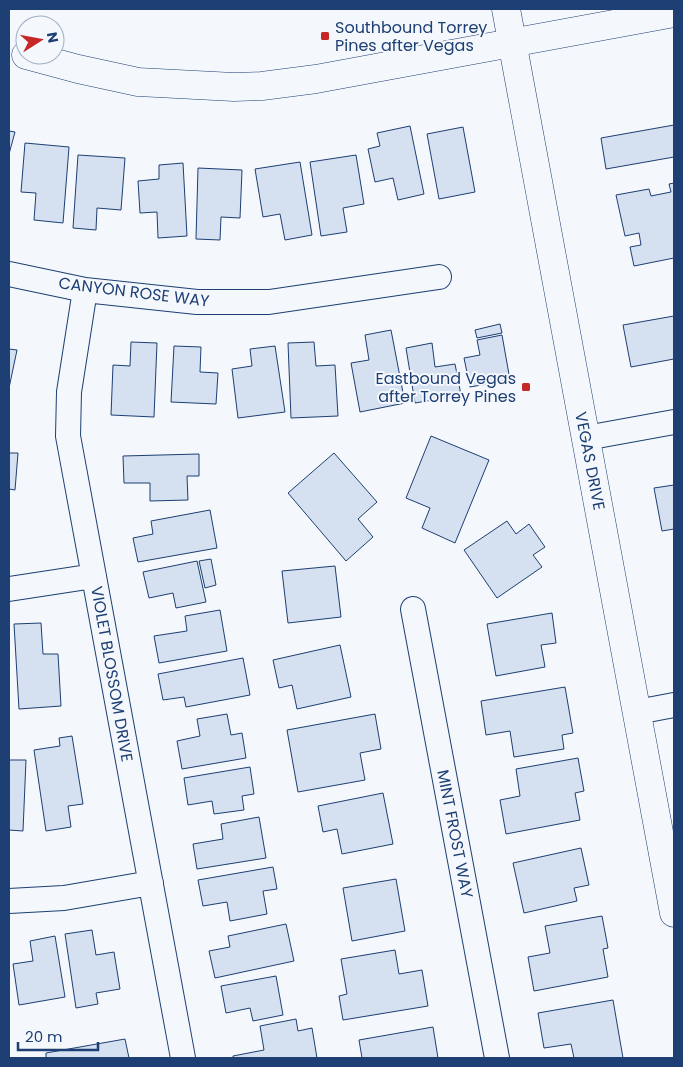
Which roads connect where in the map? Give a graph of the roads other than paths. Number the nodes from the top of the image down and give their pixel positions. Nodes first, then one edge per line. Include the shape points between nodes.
1 (506, 9) edge
2 (674, 13) edge
3 (512, 43) junction
4 (63, 65) edge
5 (9, 274) edge
6 (439, 277) dead end
7 (85, 290) junction
8 (674, 422) edge
9 (586, 438) junction
10 (94, 576) junction
11 (9, 589) edge
12 (413, 609) dead end
13 (674, 705) edge
14 (637, 712) junction
15 (150, 883) junction
16 (9, 902) edge
17 (674, 913) edge
18 (183, 1058) edge
19 (497, 1058) edge

1 - 3 main road, VEGAS DRIVE
2 - 3 main road
3 - 4 main road via 262,86 138,82
3 - 9 main road, VEGAS DRIVE
5 - 7 street, CANYON ROSE WAY
6 - 7 street, CANYON ROSE WAY via 269,302 196,302
7 - 10 street, VIOLET BLOSSOM DRIVE via 69,392 68,436
8 - 9 street
9 - 14 main road, VEGAS DRIVE
10 - 11 street
10 - 15 street, VIOLET BLOSSOM DRIVE
12 - 19 street, MINT FROST WAY
13 - 14 street
14 - 17 main road, VEGAS DRIVE
15 - 16 street via 64,898
15 - 18 street, VIOLET BLOSSOM DRIVE

